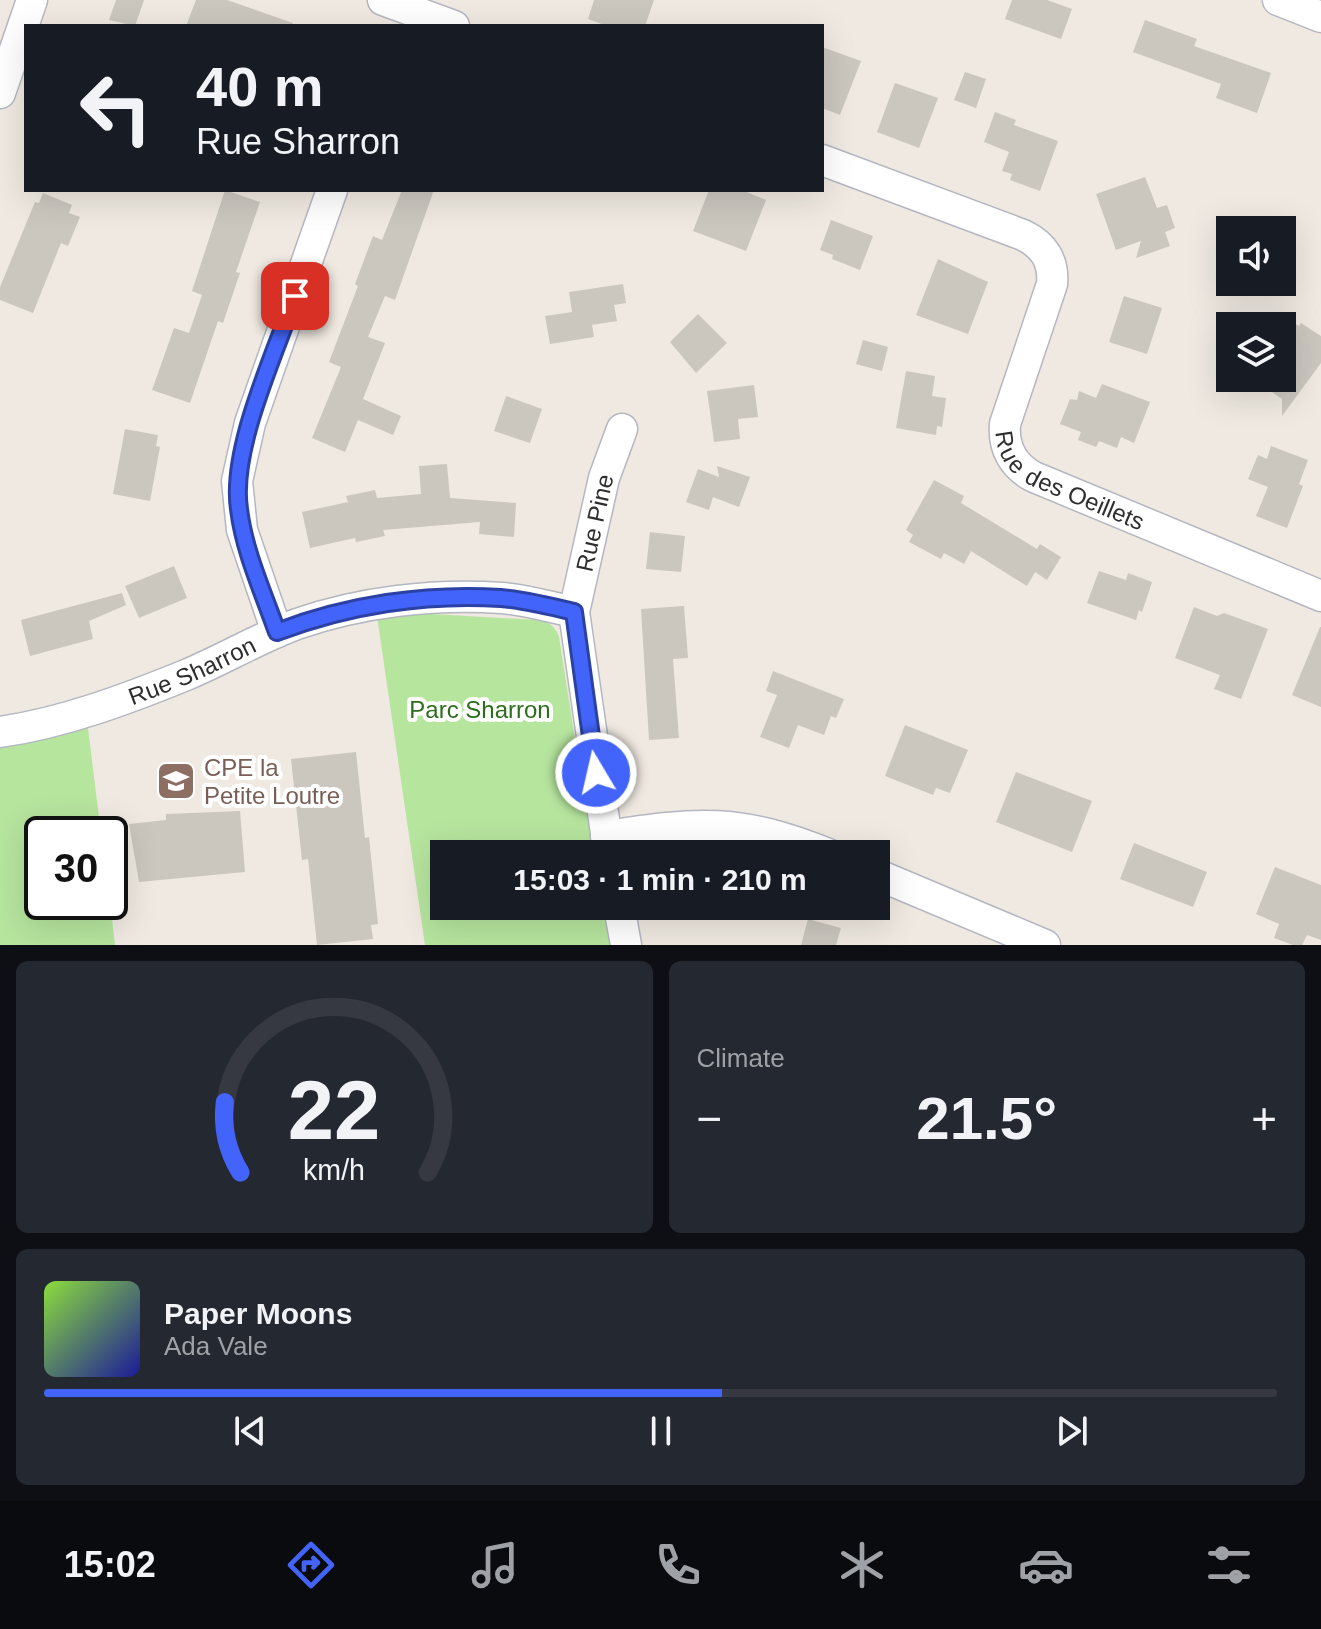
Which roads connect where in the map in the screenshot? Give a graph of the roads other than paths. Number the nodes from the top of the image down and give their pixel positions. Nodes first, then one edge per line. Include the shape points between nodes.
1 (32, 0) edge
2 (390, 10) edge
3 (446, 24) edge
4 (0, 93) edge
5 (824, 161) edge
6 (331, 192) edge
7 (622, 429) dead end
8 (1321, 596) edge
9 (574, 612) junction
10 (277, 632) junction
11 (0, 732) edge
12 (607, 840) edge
13 (626, 840) edge
14 (789, 840) edge
15 (890, 880) edge
16 (622, 920) edge
17 (626, 945) edge
18 (1045, 945) edge

1 - 4 street
2 - 3 street
5 - 8 street, Rue des Oeillets via 1023,235 1047,254 1052,284 1005,424 1007,448 1020,468
6 - 10 street via 250,423 237,481 242,530
7 - 9 street, Rue Pine via 604,478
9 - 10 street, Rue Sharron via 503,598 442,598 338,613
9 - 12 street, Rue Pine
10 - 11 street, Rue Sharron via 142,691 55,721
13 - 14 street via 681,825 731,826
15 - 18 street
16 - 17 street

